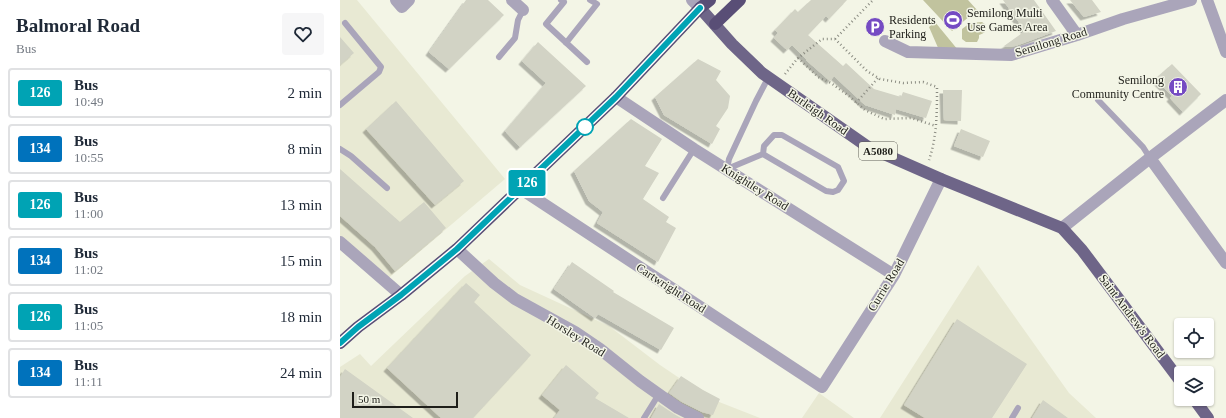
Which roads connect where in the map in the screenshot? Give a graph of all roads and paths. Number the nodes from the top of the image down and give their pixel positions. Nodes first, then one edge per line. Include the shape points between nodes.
1 (396, 0) edge
2 (409, 0) edge
3 (512, 0) edge
4 (590, 0) edge
5 (710, 0) edge
6 (740, 0) edge
7 (873, 0) edge
8 (1052, 0) edge
9 (1207, 0) edge
10 (563, 1) edge
11 (1185, 1) edge
12 (696, 4) edge
13 (523, 10) joint
14 (345, 23) dead end
15 (715, 24) junction
16 (1077, 35) junction
17 (835, 39) junction
18 (885, 41) dead end
19 (566, 43) junction
20 (1226, 52) edge
21 (499, 57) dead end
22 (798, 58) junction
23 (587, 62) dead end
24 (878, 78) junction
25 (772, 80) junction
26 (616, 97) junction
27 (1098, 100) dead end
28 (1226, 100) edge
29 (856, 103) junction
30 (340, 105) edge
31 (936, 126) junction
32 (340, 149) edge
33 (694, 149) junction
34 (763, 154) junction
35 (1150, 158) junction
36 (727, 169) junction
37 (925, 172) junction
38 (941, 179) junction
39 (387, 188) dead end
40 (521, 188) junction
41 (663, 198) dead end
42 (1062, 228) junction
43 (340, 242) edge
44 (457, 249) junction
45 (1082, 250) joint
46 (1226, 263) edge
47 (894, 275) junction
48 (401, 295) junction
49 (358, 327) junction
50 (340, 337) edge
51 (340, 343) edge
52 (1174, 373) edge
53 (822, 387) joint
54 (659, 394) junction
55 (1199, 406) edge
56 (1018, 408) dead end
57 (644, 418) edge
58 (698, 418) edge
59 (1012, 418) edge
60 (1208, 418) edge

1 - 2 street via 402,7
3 - 13 street
4 - 19 lane via 597,4
5 - 12 highway
6 - 15 highway
7 - 17 path
8 - 16 street
9 - 20 street
10 - 19 lane via 546,24
11 - 16 street, Semilong Road
12 - 15 main road, Burleigh Road / A5080
12 - 26 highway
13 - 21 lane via 518,20 515,38
14 - 30 lane via 381,67 379,72
15 - 25 main road, Burleigh Road / A5080 via 732,44
16 - 18 street, Semilong Road via 1011,55 908,52
17 - 22 path via 822,39
17 - 24 path via 867,71
19 - 23 lane
22 - 25 path
22 - 29 path via 818,77
24 - 29 path
24 - 31 path via 904,83 923,82 937,87
25 - 36 lane via 756,101 729,159
25 - 37 main road, Burleigh Road / A5080 via 868,147
26 - 33 street, Knightley Road
26 - 40 highway
27 - 35 lane via 1143,147
28 - 35 street
29 - 31 path via 884,119 911,118
31 - 37 path
32 - 39 lane
33 - 36 street, Knightley Road
33 - 41 lane
34 - 34 lane via 764,146 774,135 782,135 838,167 844,180 838,190 826,191
34 - 36 lane
35 - 42 street
35 - 46 street
36 - 47 street, Knightley Road
37 - 38 main road, Burleigh Road / A5080
38 - 42 main road, Burleigh Road / A5080
38 - 47 street, Currie Road
40 - 44 highway
40 - 53 street, Cartwright Road
42 - 45 main road, Burleigh Road / A5080
43 - 48 street
44 - 48 highway
44 - 54 street, Horsley Road via 515,299 575,332
45 - 52 main road, Saint Andrew's Road / A5080
47 - 53 street, Currie Road
48 - 49 highway
49 - 50 highway
49 - 51 highway
54 - 57 lane
54 - 58 street, Horsley Road
55 - 60 main road
56 - 59 lane

